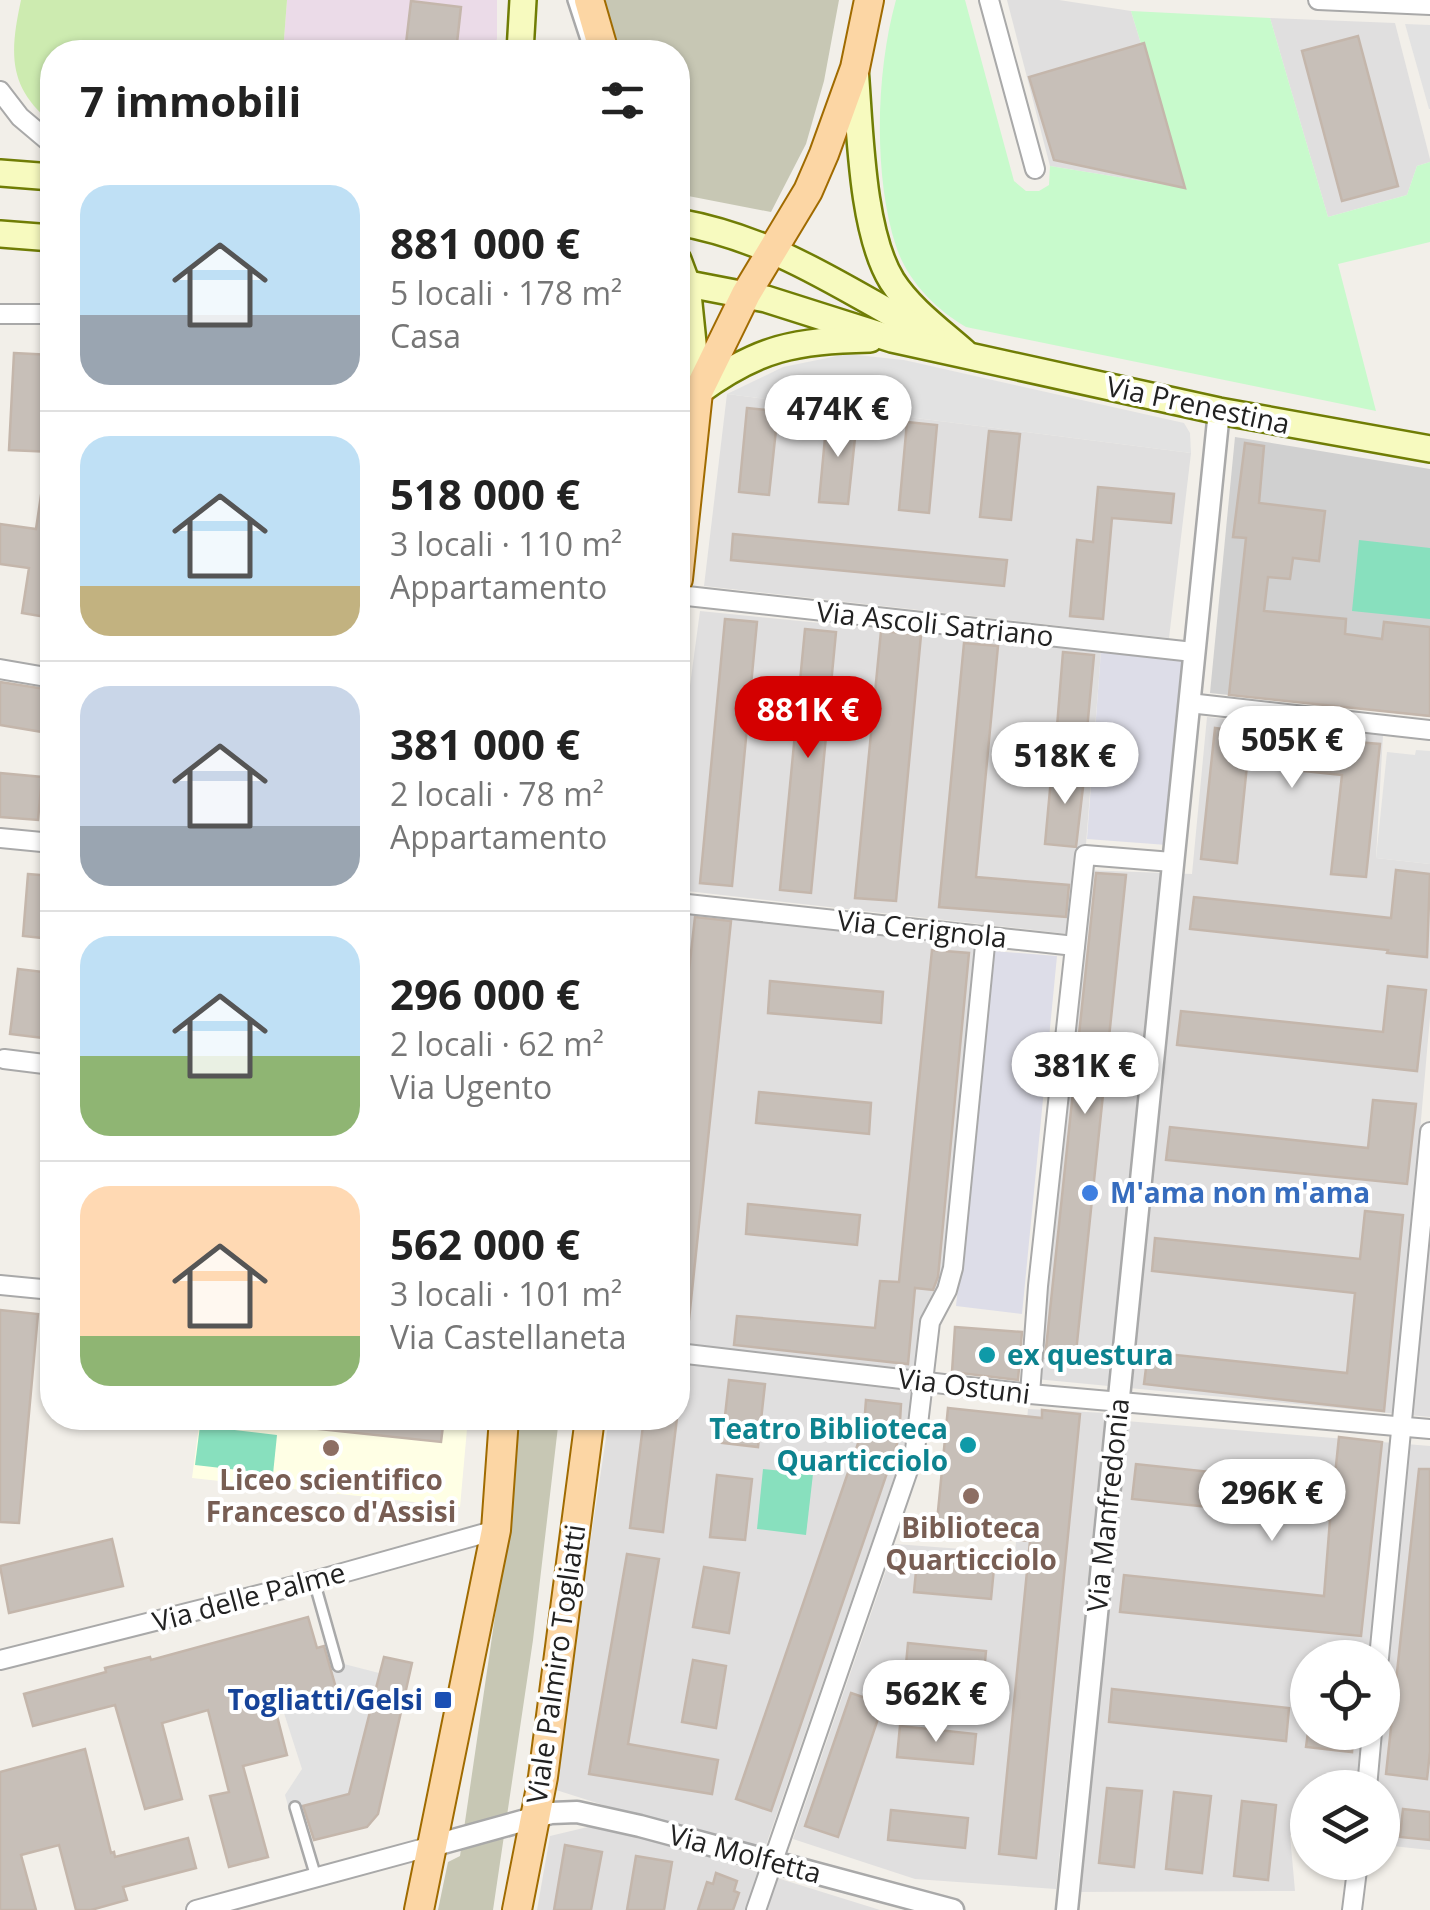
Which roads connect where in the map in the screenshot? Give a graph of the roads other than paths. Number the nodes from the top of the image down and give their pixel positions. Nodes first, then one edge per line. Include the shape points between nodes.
1 (523, 0) edge
2 (572, 0) edge
3 (588, 0) edge
4 (869, 0) edge
5 (988, 0) edge
6 (1318, 0) edge
7 (1387, 2) edge
8 (1430, 5) edge
9 (521, 40) edge
10 (586, 40) edge
11 (600, 40) edge
12 (855, 68) junction
13 (0, 91) edge
14 (40, 134) edge
15 (1035, 169) dead end
16 (0, 173) edge
17 (40, 176) edge
18 (690, 224) edge
19 (0, 234) edge
20 (40, 237) edge
21 (774, 249) junction
22 (690, 278) edge
23 (746, 294) junction
24 (0, 314) edge
25 (40, 314) edge
26 (690, 337) edge
27 (892, 338) junction
28 (968, 355) junction
29 (698, 392) junction
30 (1219, 411) junction
31 (1430, 449) edge
32 (690, 461) edge
33 (690, 596) edge
34 (1193, 652) junction
35 (0, 669) edge
36 (40, 676) edge
37 (1188, 703) junction
38 (1430, 730) edge
39 (0, 838) edge
40 (40, 843) edge
41 (1172, 862) junction
42 (690, 903) edge
43 (986, 936) junction
44 (1075, 946) junction
45 (4, 1059) dead end
46 (40, 1064) edge
47 (1430, 1132) edge
48 (0, 1285) edge
49 (40, 1289) edge
50 (690, 1353) edge
51 (923, 1380) junction
52 (1030, 1394) junction
53 (1119, 1402) junction
54 (1400, 1426) junction
55 (1430, 1429) edge
56 (503, 1430) edge
57 (588, 1430) edge
58 (496, 1530) junction
59 (314, 1581) junction
60 (1381, 1640) edge
61 (0, 1660) edge
62 (338, 1666) dead end
63 (295, 1807) dead end
64 (535, 1816) junction
65 (493, 1830) joint
66 (432, 1846) junction
67 (774, 1861) junction
68 (316, 1877) junction
69 (1356, 1880) edge
70 (196, 1910) edge
71 (419, 1910) edge
72 (518, 1910) edge
73 (756, 1910) edge
74 (953, 1910) edge
75 (1068, 1910) edge
76 (1352, 1910) edge

1 - 9 main road
2 - 10 lane
3 - 11 main road
4 - 12 main road
5 - 15 street
6 - 7 street
7 - 8 street
12 - 21 main road via 819,166
12 - 28 main road via 866,184 883,262 909,302
13 - 14 street
16 - 17 main road
18 - 21 main road, Via Prenestina
19 - 20 main road
21 - 23 main road
21 - 28 main road, Via Prenestina
22 - 23 main road, Via Prenestina
23 - 27 main road, Via Prenestina
23 - 29 main road
24 - 25 street
26 - 29 main road
27 - 28 main road, Via Prenestina
27 - 29 main road via 775,349
28 - 30 main road, Via Prenestina
29 - 32 main road
30 - 31 main road, Via Prenestina
30 - 34 street
33 - 34 street, Via Ascoli Satriano
34 - 37 street, Via Manfredonia
35 - 36 street
37 - 38 street
37 - 41 street, Via Manfredonia
39 - 40 street
41 - 44 street via 1085,854
41 - 53 street, Via Manfredonia
42 - 43 street, Via Cerignola
43 - 44 street, Via Cerignola
43 - 51 street via 953,1268 930,1322
44 - 52 street
45 - 46 street
47 - 54 street
48 - 49 street
50 - 51 street, Via Ostuni
51 - 52 street, Via Ostuni
51 - 67 street via 916,1450
52 - 53 street, Via Ostuni
53 - 54 street, Via Ostuni
53 - 75 street, Via Manfredonia
54 - 55 street, Via Ostuni
54 - 60 street
56 - 58 main road
57 - 64 main road, Viale Palmiro Togliatti
58 - 59 street, Via delle Palme
58 - 66 main road
59 - 61 street, Via delle Palme
59 - 62 lane
63 - 68 lane
64 - 65 street, Via Molfetta
64 - 67 street, Via Molfetta via 588,1814
64 - 72 main road, Viale Palmiro Togliatti
65 - 66 street, Viale Palmiro Togliatti
66 - 68 street
66 - 71 main road
67 - 73 street
67 - 74 street, Via Molfetta
68 - 70 street
69 - 76 street

